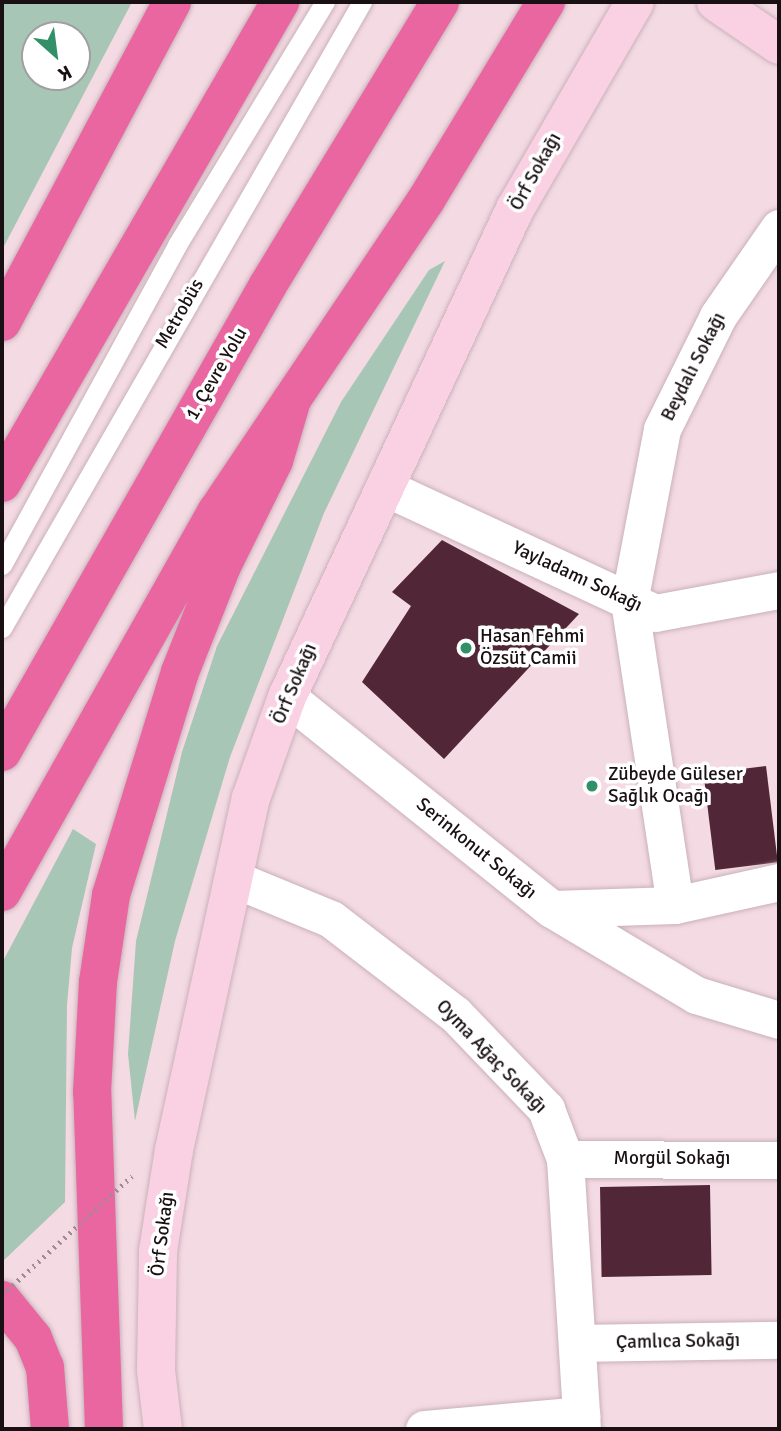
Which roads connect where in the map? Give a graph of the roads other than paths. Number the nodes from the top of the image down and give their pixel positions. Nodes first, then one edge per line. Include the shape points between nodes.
1 (172, 2) edge
2 (280, 2) edge
3 (324, 2) edge
4 (362, 2) edge
5 (440, 2) edge
6 (547, 2) edge
7 (635, 2) edge
8 (716, 2) edge
9 (779, 45) edge
10 (779, 229) edge
11 (2, 322) edge
12 (292, 400) junction
13 (2, 483) edge
14 (384, 487) junction
15 (2, 565) edge
16 (779, 590) edge
17 (629, 602) junction
18 (2, 628) edge
19 (287, 697) junction
20 (2, 752) edge
21 (234, 879) junction
22 (779, 882) edge
23 (2, 892) edge
24 (675, 905) junction
25 (552, 909) junction
26 (779, 1020) edge
27 (565, 1159) junction
28 (779, 1160) edge
29 (2, 1298) edge
30 (779, 1340) edge
31 (576, 1343) junction
32 (581, 1422) edge
33 (50, 1429) edge
34 (104, 1429) edge
35 (163, 1429) edge
36 (424, 1429) edge

1 - 11 highway
2 - 13 highway
3 - 15 lane, Metrobüs via 177,245
4 - 18 lane, Metrobüs
5 - 20 highway, 1. Çevre Yolu via 268,285
6 - 12 highway via 426,200
7 - 14 street, Örf Sokağı via 515,209
8 - 9 street
10 - 17 street, Beydalı Sokağı via 718,316 662,429
12 - 23 highway via 217,511
12 - 34 highway via 274,461 222,566 180,672 111,895 98,982 92,1092
14 - 17 street, Yayladamı Sokağı
14 - 19 street, Örf Sokağı
16 - 17 street, Yayladamı Sokağı via 655,612
17 - 24 street, Beydalı Sokağı
19 - 21 street, Örf Sokağı via 251,797
19 - 25 street, Serinkonut Sokağı
21 - 27 street, Oyma Ağaç Sokağı via 331,919 455,1013 546,1109
21 - 35 street, Örf Sokağı via 174,1150 158,1251 156,1370
22 - 24 street, Serinkonut Sokağı
24 - 25 street, Serinkonut Sokağı
25 - 26 street via 696,995
27 - 28 street, Morgül Sokağı
27 - 31 street, Oyma Ağaç Sokağı
29 - 33 highway via 33,1338 45,1367
30 - 31 street, Çamlıca Sokağı
31 - 32 street, Oyma Ağaç Sokağı
32 - 36 street

